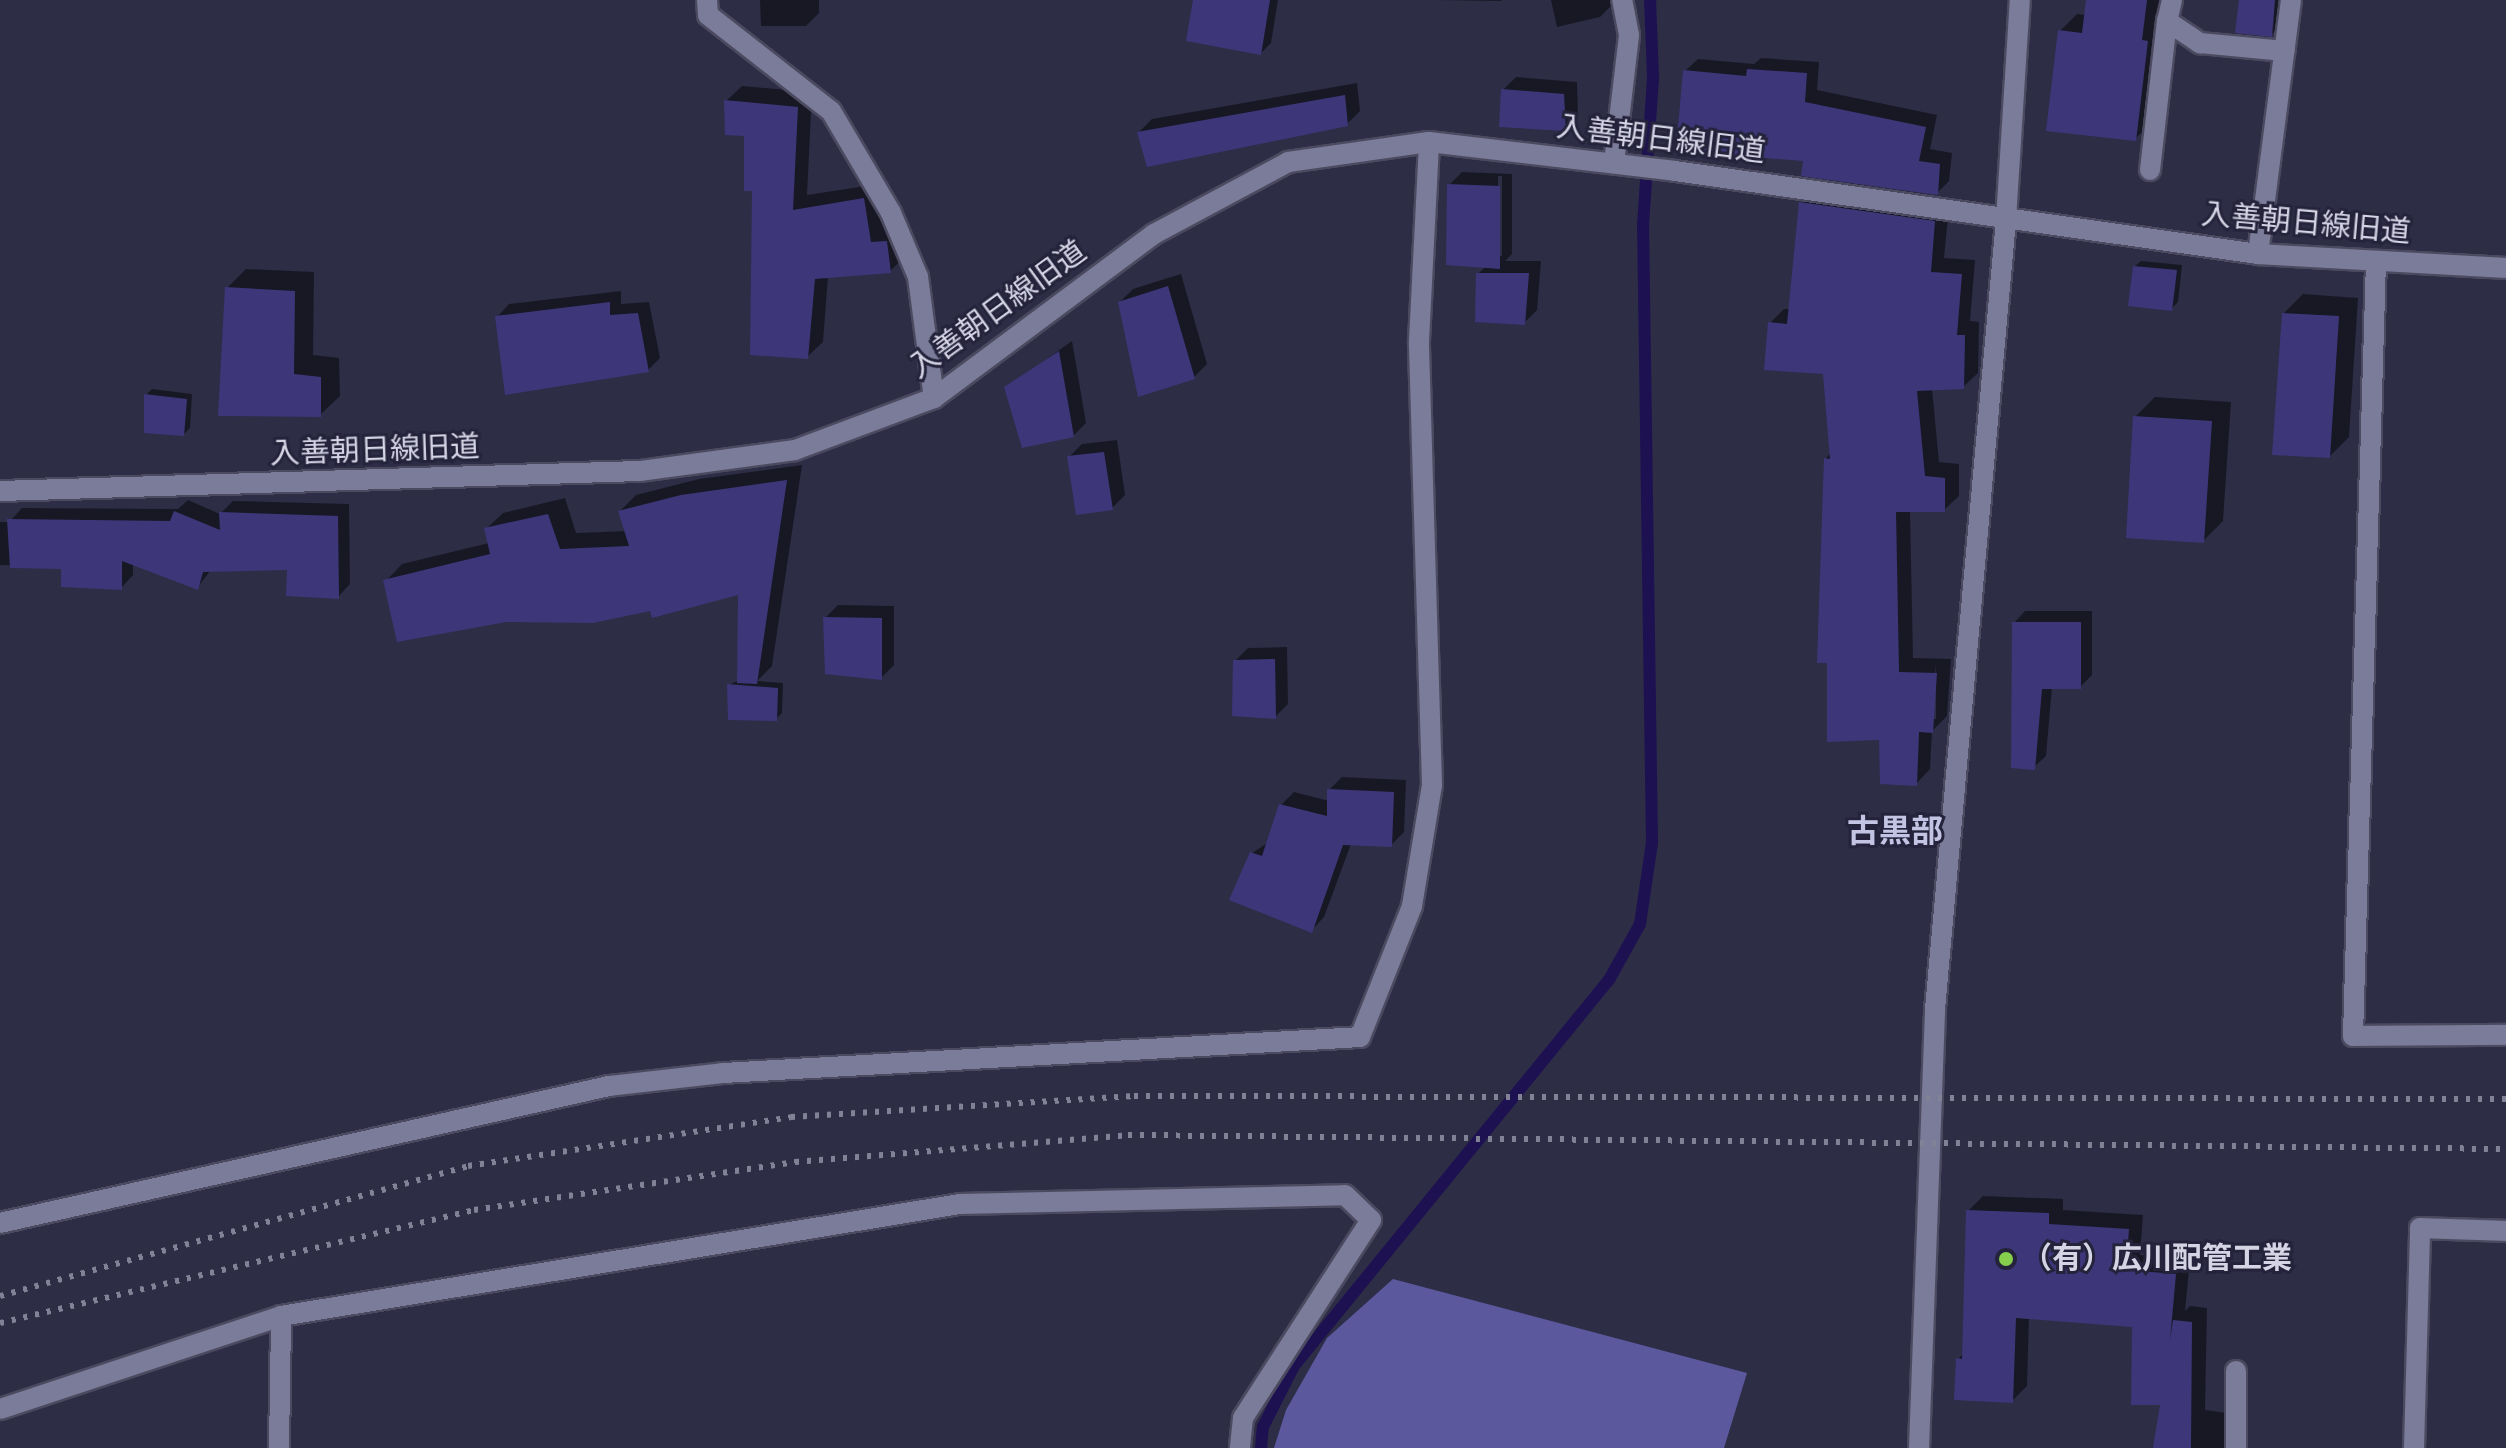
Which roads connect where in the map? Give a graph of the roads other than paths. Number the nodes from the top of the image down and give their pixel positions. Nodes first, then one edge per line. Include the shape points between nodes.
1 (707, 0) edge
2 (1622, 0) edge
3 (2020, 0) edge
4 (2172, 0) edge
5 (2291, 0) edge
6 (2167, 21) junction
7 (2285, 51) junction
8 (1429, 142) junction
9 (1614, 163) junction
10 (2150, 170) dead end
11 (2006, 220) junction
12 (2258, 254) junction
13 (2376, 261) junction
14 (2506, 268) edge
15 (934, 398) junction
16 (0, 491) edge
17 (2506, 1035) edge
18 (0, 1223) edge
19 (2506, 1231) edge
20 (281, 1316) junction
21 (2236, 1371) dead end
22 (0, 1409) edge
23 (279, 1448) edge
24 (1240, 1448) edge
25 (1919, 1448) edge
26 (2236, 1448) edge
27 (2414, 1448) edge

1 - 15 street via 708,15 831,111 891,213 918,277
2 - 9 street via 1629,35
3 - 11 street
4 - 6 street
5 - 7 street
6 - 7 street via 2200,43
6 - 10 street
7 - 12 street
8 - 9 street, 入善朝日線旧道
8 - 15 street, 入善朝日線旧道 via 1288,162 1154,234
8 - 18 street via 1419,341 1432,785 1412,906 1360,1037 723,1073 609,1086
9 - 11 street, 入善朝日線旧道
11 - 12 street, 入善朝日線旧道
11 - 25 street via 1935,1009
12 - 13 street, 入善朝日線旧道
13 - 14 street, 入善朝日線旧道
13 - 17 street via 2353,1036
15 - 16 street, 入善朝日線旧道 via 795,450 640,471
19 - 27 street via 2420,1228
20 - 22 street
20 - 23 street
20 - 24 street via 960,1204 1345,1195 1371,1220 1243,1418
21 - 26 street

